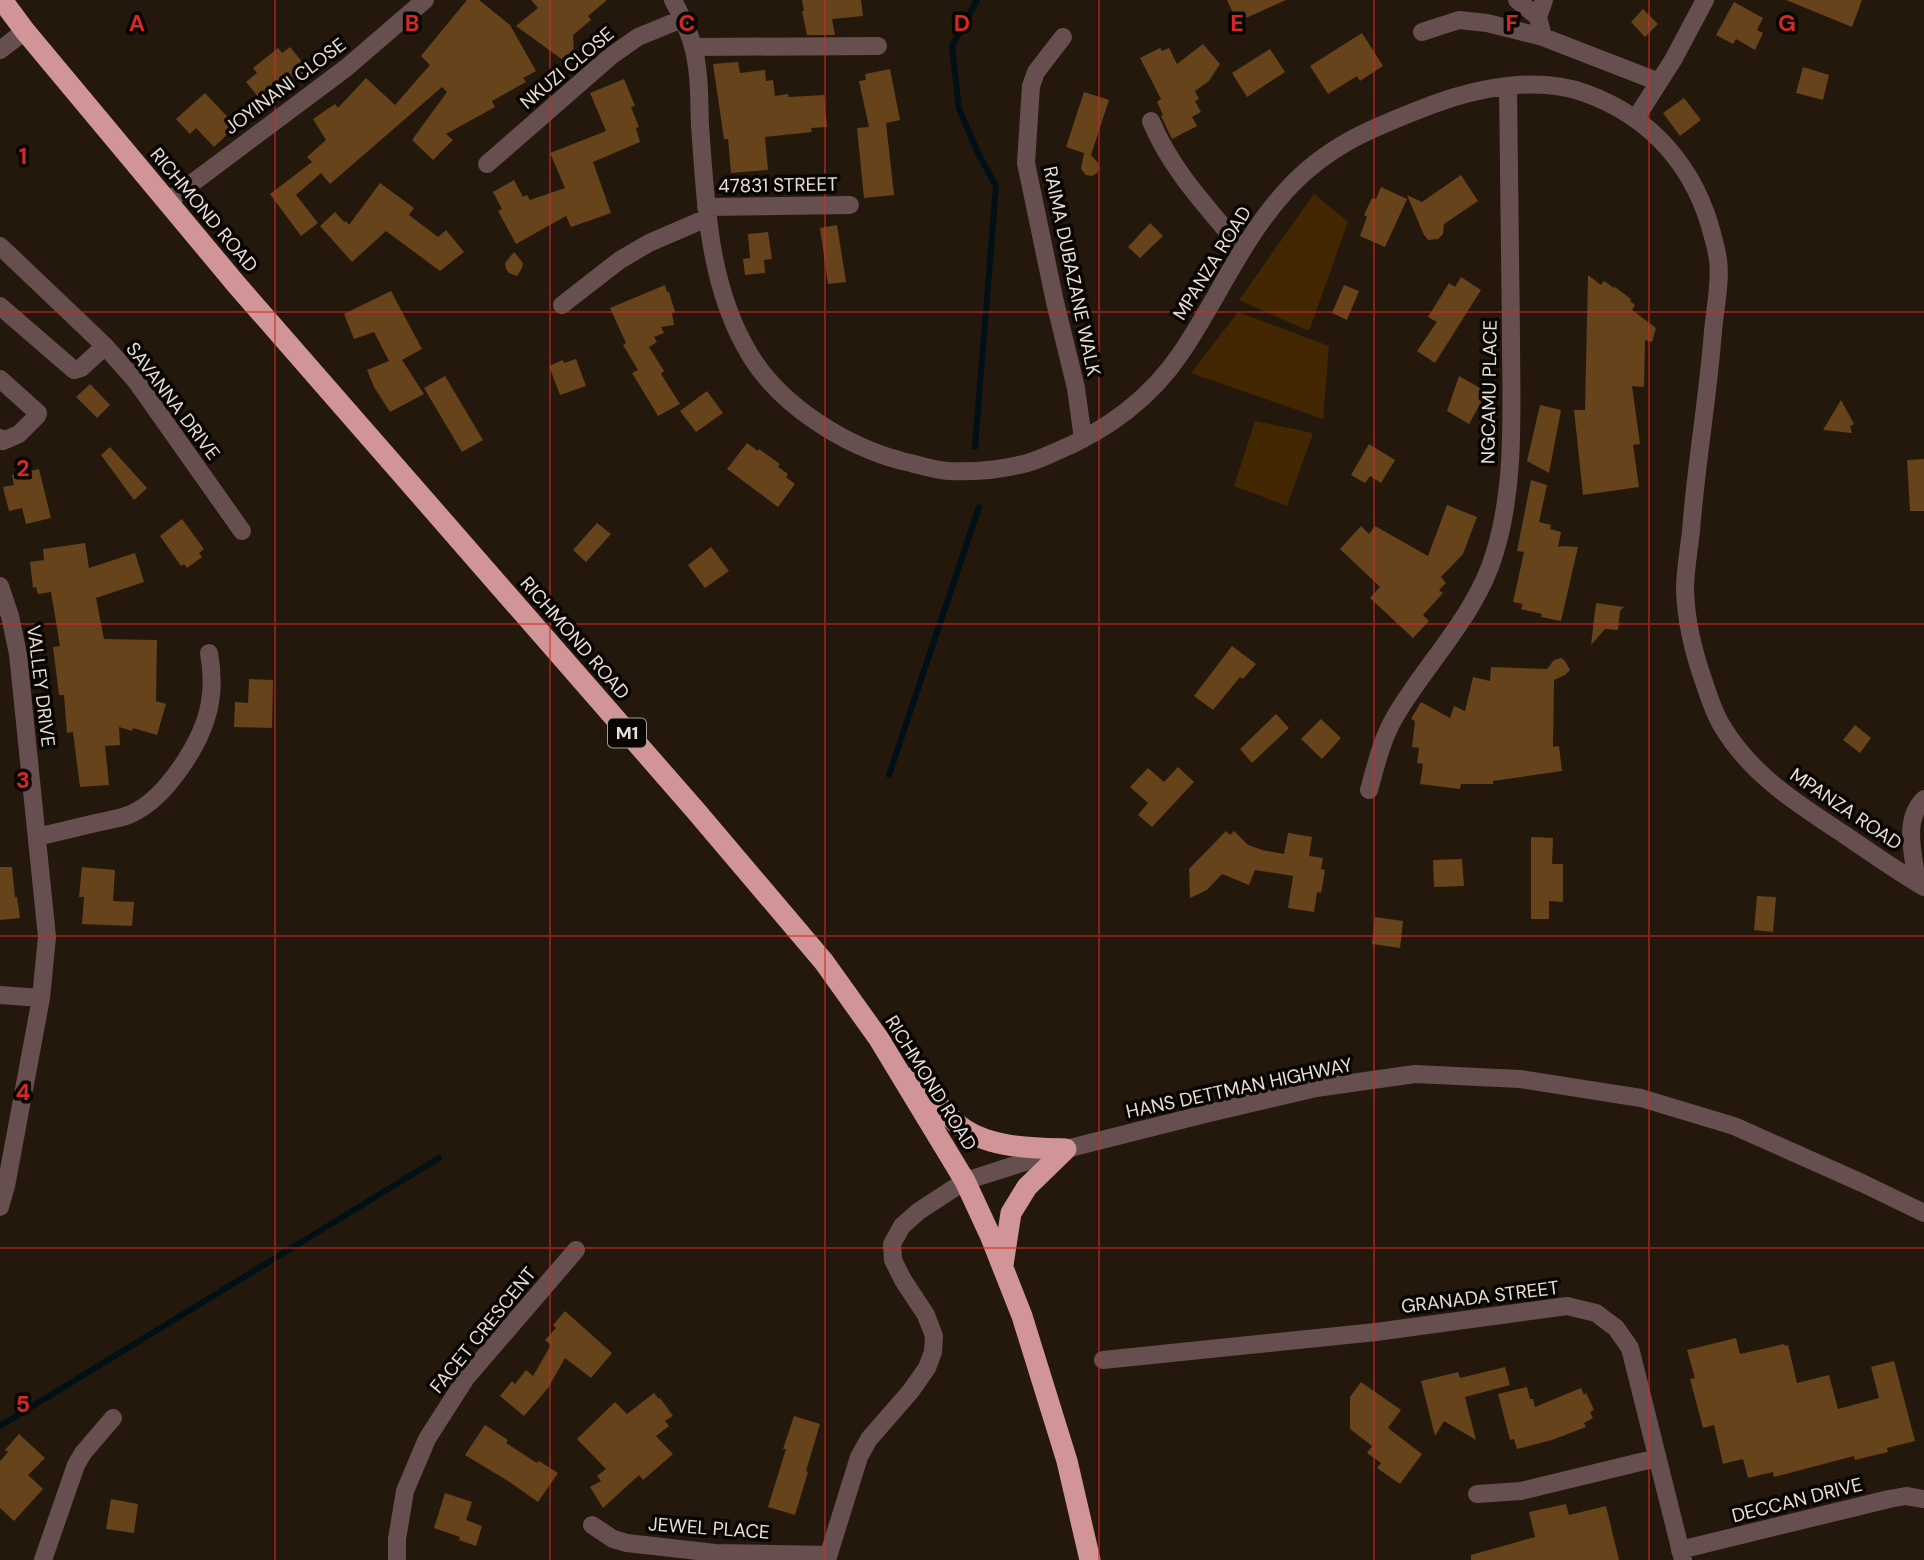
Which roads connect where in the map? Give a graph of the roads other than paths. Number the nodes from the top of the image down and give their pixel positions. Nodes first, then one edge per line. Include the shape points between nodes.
1 (2, 0) edge
2 (425, 0) edge
3 (673, 0) edge
4 (1517, 0) edge
5 (1705, 0) edge
6 (1541, 9) edge
7 (682, 19) junction
8 (25, 31) junction
9 (1422, 32) dead end
10 (1063, 37) dead end
11 (1543, 37) junction
12 (878, 46) dead end
13 (694, 47) junction
14 (0, 50) edge
15 (1659, 82) junction
16 (1508, 86) junction
17 (1636, 118) junction
18 (1151, 121) dead end
19 (487, 164) dead end
20 (167, 202) junction
21 (850, 205) dead end
22 (707, 213) junction
23 (1242, 249) junction
24 (3, 253) edge
25 (562, 305) dead end
26 (0, 306) edge
27 (105, 346) junction
28 (0, 379) edge
29 (0, 438) edge
30 (1083, 439) junction
31 (242, 531) dead end
32 (0, 586) edge
33 (209, 653) dead end
34 (1369, 790) dead end
35 (1924, 799) edge
36 (37, 837) junction
37 (1920, 885) edge
38 (0, 995) edge
39 (41, 999) junction
40 (880, 1039) junction
41 (1066, 1149) junction
42 (965, 1181) junction
43 (0, 1207) edge
44 (1924, 1213) edge
45 (576, 1250) dead end
46 (1003, 1266) junction
47 (1103, 1360) dead end
48 (113, 1418) dead end
49 (1657, 1458) junction
50 (1477, 1494) dead end
51 (1924, 1499) edge
52 (592, 1525) dead end
53 (1682, 1555) edge
54 (828, 1558) edge
55 (43, 1560) edge
56 (397, 1560) edge
57 (1090, 1560) edge

1 - 8 highway, RICHMOND ROAD / M1
2 - 20 street, JOYINANI CLOSE via 346,68
3 - 7 street, MPANZA ROAD
4 - 6 street
5 - 15 street
6 - 11 street
7 - 13 street, MPANZA ROAD
7 - 19 street, NKUZI CLOSE via 638,37 611,56
8 - 14 street
8 - 20 highway, RICHMOND ROAD / M1
9 - 11 street via 1472,20
10 - 30 street, RAIMA DUBAZANE WALK via 1031,86 1026,163
11 - 15 street
12 - 13 street
13 - 22 street, MPANZA ROAD
15 - 17 street
16 - 17 street, MPANZA ROAD via 1579,90
16 - 23 street, MPANZA ROAD via 1455,96 1336,147 1282,195
16 - 34 street, NGCAMU PLACE via 1512,453 1503,517 1485,580 1396,714
17 - 37 street, MPANZA ROAD via 1683,167 1706,209 1719,262 1685,590 1697,661 1718,721 1742,756 1785,796
18 - 23 street via 1177,169
20 - 40 highway, RICHMOND ROAD / M1 via 696,811 824,962
21 - 22 street, 47831 STREET
22 - 25 street via 629,254
22 - 30 street, MPANZA ROAD via 727,309 752,358 778,391 827,429 880,455 942,471 1025,465
23 - 30 street, MPANZA ROAD via 1205,317 1161,380 1104,428
24 - 27 street, SAVANNA DRIVE
26 - 27 street via 74,370
27 - 31 street, SAVANNA DRIVE via 136,381
28 - 29 street via 38,413 19,434 3,441
32 - 36 street, VALLEY DRIVE via 18,654
33 - 36 street via 213,677 210,705 201,732 166,787 131,814
35 - 37 street via 1910,827
36 - 39 street, VALLEY DRIVE via 47,937
38 - 39 street
39 - 43 street, VALLEY DRIVE
40 - 41 highway via 957,1124 1004,1145
40 - 42 highway, RICHMOND ROAD / M1
41 - 42 street, HANS DETTMAN HIGHWAY
41 - 44 street, HANS DETTMAN HIGHWAY via 1328,1086 1415,1074 1520,1079 1641,1098 1734,1126
41 - 46 highway via 1027,1187 1011,1213
42 - 46 highway, RICHMOND ROAD / M1
42 - 54 street via 919,1211 902,1226 892,1244 893,1260 926,1314 934,1336 933,1352 927,1368 859,1457
45 - 56 street, FACET CRESCENT via 466,1378 426,1439 405,1491
46 - 57 highway, RICHMOND ROAD / M1 via 1067,1461
47 - 49 street, GRANADA STREET via 1376,1332 1567,1306 1596,1313 1616,1328 1630,1348
48 - 55 street via 76,1465
49 - 50 street via 1521,1491
49 - 53 street, GRANADA STREET
51 - 53 street, DECCAN DRIVE via 1889,1499
52 - 54 street, JEWEL PLACE via 627,1542 715,1553

